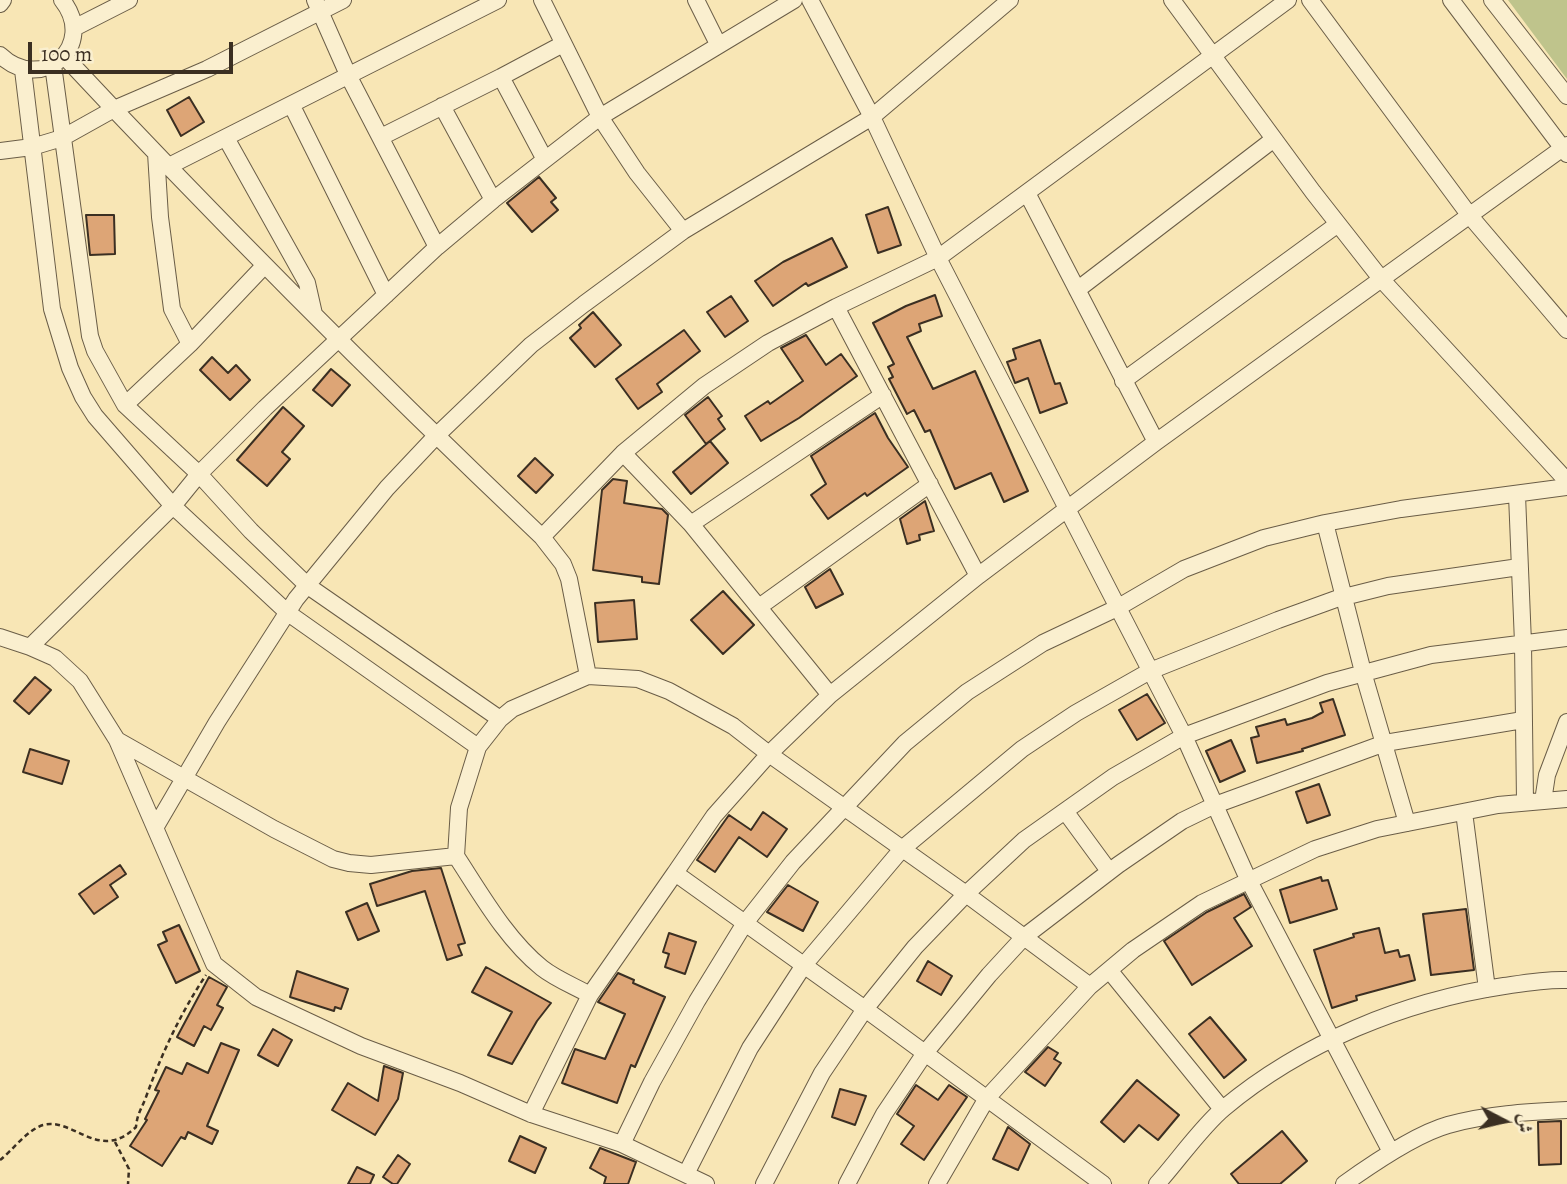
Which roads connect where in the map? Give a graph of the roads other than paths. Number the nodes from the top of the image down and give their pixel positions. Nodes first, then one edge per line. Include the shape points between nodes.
1 (3, 0) edge
2 (64, 0) edge
3 (129, 0) edge
4 (343, 0) edge
5 (498, 0) edge
6 (542, 0) edge
7 (696, 0) edge
8 (794, 0) edge
9 (810, 0) edge
10 (1010, 0) edge
11 (1172, 0) edge
12 (1288, 0) edge
13 (1310, 0) edge
14 (1451, 0) edge
15 (1492, 0) edge
16 (0, 4) edge
17 (318, 6) edge
18 (74, 28) junction
19 (563, 44) junction
20 (718, 44) junction
21 (1213, 54) junction
22 (0, 55) edge
23 (59, 61) junction
24 (23, 70) junction
25 (349, 77) junction
26 (501, 77) junction
27 (1567, 96) edge
28 (292, 106) junction
29 (442, 106) junction
30 (114, 109) junction
31 (600, 117) junction
32 (872, 117) junction
33 (382, 137) junction
34 (62, 138) junction
35 (226, 138) junction
36 (1274, 139) junction
37 (32, 147) junction
38 (1565, 149) edge
39 (0, 151) edge
40 (156, 153) junction
41 (544, 158) junction
42 (169, 166) junction
43 (1027, 192) junction
44 (493, 200) junction
45 (1469, 216) junction
46 (1338, 224) junction
47 (683, 231) junction
48 (437, 247) junction
49 (938, 258) junction
50 (264, 266) junction
51 (1382, 280) junction
52 (1077, 289) junction
53 (386, 295) junction
54 (836, 307) junction
55 (314, 315) junction
56 (1567, 330) edge
57 (339, 338) junction
58 (190, 344) junction
59 (1123, 381) junction
60 (883, 395) junction
61 (125, 405) junction
62 (436, 436) junction
63 (1156, 442) junction
64 (623, 453) junction
65 (199, 474) junction
66 (1567, 481) edge
67 (930, 484) junction
68 (1567, 487) edge
69 (1517, 495) junction
70 (173, 506) junction
71 (1067, 511) junction
72 (1325, 523) junction
73 (691, 524) junction
74 (542, 537) junction
75 (1519, 567) junction
76 (978, 576) junction
77 (308, 586) junction
78 (1344, 597) junction
79 (759, 607) junction
80 (1117, 608) junction
81 (288, 613) junction
82 (0, 638) edge
83 (1567, 638) edge
84 (1523, 643) junction
85 (30, 647) junction
86 (1150, 671) junction
87 (1363, 672) junction
88 (588, 676) junction
89 (830, 695) junction
90 (499, 719) junction
91 (1523, 720) junction
92 (1567, 722) edge
93 (1184, 736) junction
94 (117, 740) junction
95 (1385, 743) junction
96 (478, 747) junction
97 (769, 754) junction
98 (183, 778) junction
99 (1567, 799) edge
100 (1544, 801) junction
101 (1525, 803) junction
102 (1215, 805) junction
103 (844, 808) junction
104 (1065, 811) junction
105 (1464, 812) junction
106 (1407, 823) junction
107 (155, 828) junction
108 (902, 849) junction
109 (456, 856) junction
110 (1110, 871) junction
111 (675, 873) junction
112 (1248, 879) junction
113 (965, 894) junction
114 (745, 923) junction
115 (1024, 937) junction
116 (804, 965) junction
117 (1109, 970) junction
118 (1567, 980) edge
119 (1090, 986) junction
120 (1487, 989) junction
121 (590, 995) junction
122 (865, 1009) junction
123 (1331, 1040) junction
124 (926, 1053) junction
125 (987, 1098) junction
126 (1223, 1109) junction
127 (1567, 1110) edge
128 (531, 1114) junction
129 (622, 1144) junction
130 (1391, 1152) junction
131 (686, 1174) junction
132 (706, 1184) edge
133 (764, 1184) edge
134 (847, 1184) edge
135 (937, 1184) edge
136 (1103, 1184) edge
137 (1157, 1184) edge
138 (1344, 1184) edge

1 - 16 street
2 - 18 street
3 - 18 street
4 - 17 street
5 - 25 street
6 - 19 street
7 - 20 street
8 - 20 street
9 - 32 street
10 - 32 street
11 - 21 street
12 - 21 street
13 - 45 street
14 - 38 street
15 - 27 street
17 - 25 street
17 - 30 street via 207,69
18 - 23 street via 72,43
19 - 26 street
19 - 31 street
20 - 31 street
21 - 36 street
21 - 43 street
22 - 24 street
23 - 24 street
23 - 30 street
23 - 34 street
24 - 37 street
25 - 28 street
25 - 33 street
26 - 29 street
26 - 41 street
28 - 35 street
28 - 53 street
29 - 33 street
29 - 44 street
30 - 34 street
30 - 40 street
31 - 41 street
31 - 47 street
32 - 47 street
32 - 49 street
33 - 48 street
34 - 37 street
34 - 61 street via 90,336
35 - 42 street
35 - 55 street via 307,283
36 - 46 street
36 - 52 street
37 - 39 street
37 - 70 street via 52,309 70,368 95,416
38 - 45 street
40 - 42 street
40 - 58 street via 172,309
41 - 44 street
42 - 50 street
43 - 49 street
43 - 52 street
44 - 48 street
45 - 51 street
45 - 56 street
46 - 51 street
46 - 59 street
47 - 62 street via 531,345
48 - 53 street
49 - 54 street
49 - 71 street
50 - 55 street
50 - 58 street
51 - 63 street
51 - 66 street
52 - 59 street
53 - 57 street
54 - 60 street
54 - 64 street via 768,343 715,379
55 - 57 street
57 - 62 street
57 - 65 street
58 - 61 street
59 - 63 street
60 - 67 street
60 - 73 street
61 - 65 street
62 - 74 street
62 - 77 street via 387,488
63 - 71 street
64 - 73 street
64 - 74 street
65 - 70 street
65 - 77 street
67 - 76 street
67 - 79 street
68 - 69 street
69 - 72 street
69 - 75 street
70 - 81 street
70 - 85 street
71 - 76 street
71 - 80 street
72 - 78 street
72 - 80 street via 1264,538 1184,569
73 - 79 street
74 - 88 street via 569,579
75 - 78 street
75 - 84 street
76 - 89 street
77 - 81 street
77 - 90 street
78 - 86 street
78 - 87 street
79 - 89 street
80 - 86 street
80 - 103 street via 1043,643 967,692 905,743
81 - 96 street
81 - 98 street
82 - 85 street
83 - 84 street
84 - 87 street via 1431,655
84 - 91 street
85 - 94 street via 55,658 80,681
86 - 93 street
86 - 108 street via 1022,749
87 - 93 street
87 - 95 street
88 - 90 street
88 - 97 street via 638,679 669,691 733,726
89 - 97 street
90 - 96 street
91 - 95 street
91 - 101 street
92 - 100 street via 1547,775
93 - 102 street
93 - 104 street
94 - 98 street
94 - 107 street
95 - 102 street
95 - 106 street
96 - 109 street via 459,808
97 - 103 street
97 - 111 street via 714,816
98 - 107 street
98 - 109 street via 333,859 370,865
99 - 100 street
100 - 101 street
101 - 105 street
102 - 110 street via 1182,821
102 - 112 street
103 - 108 street
103 - 114 street
104 - 110 street
104 - 113 street via 1024,840
105 - 106 street
105 - 120 street
106 - 112 street via 1315,849
107 - 128 street via 214,964 256,997 362,1046
108 - 113 street
108 - 116 street
109 - 121 street via 525,950 543,968
110 - 115 street
111 - 114 street
111 - 121 street
112 - 117 street via 1202,903
112 - 123 street
113 - 115 street
113 - 122 street
114 - 116 street
114 - 129 street via 696,1002
115 - 119 street
115 - 124 street
116 - 122 street
116 - 131 street via 750,1048
117 - 119 street
117 - 126 street
118 - 120 street
119 - 125 street
120 - 123 street via 1410,1007
121 - 128 street
122 - 124 street
122 - 133 street via 822,1073
123 - 126 street via 1283,1066
123 - 130 street
124 - 125 street
124 - 134 street via 884,1114
125 - 135 street
125 - 136 street
126 - 137 street
127 - 130 street via 1512,1113 1446,1126
128 - 129 street
129 - 131 street
130 - 138 street
131 - 132 street

